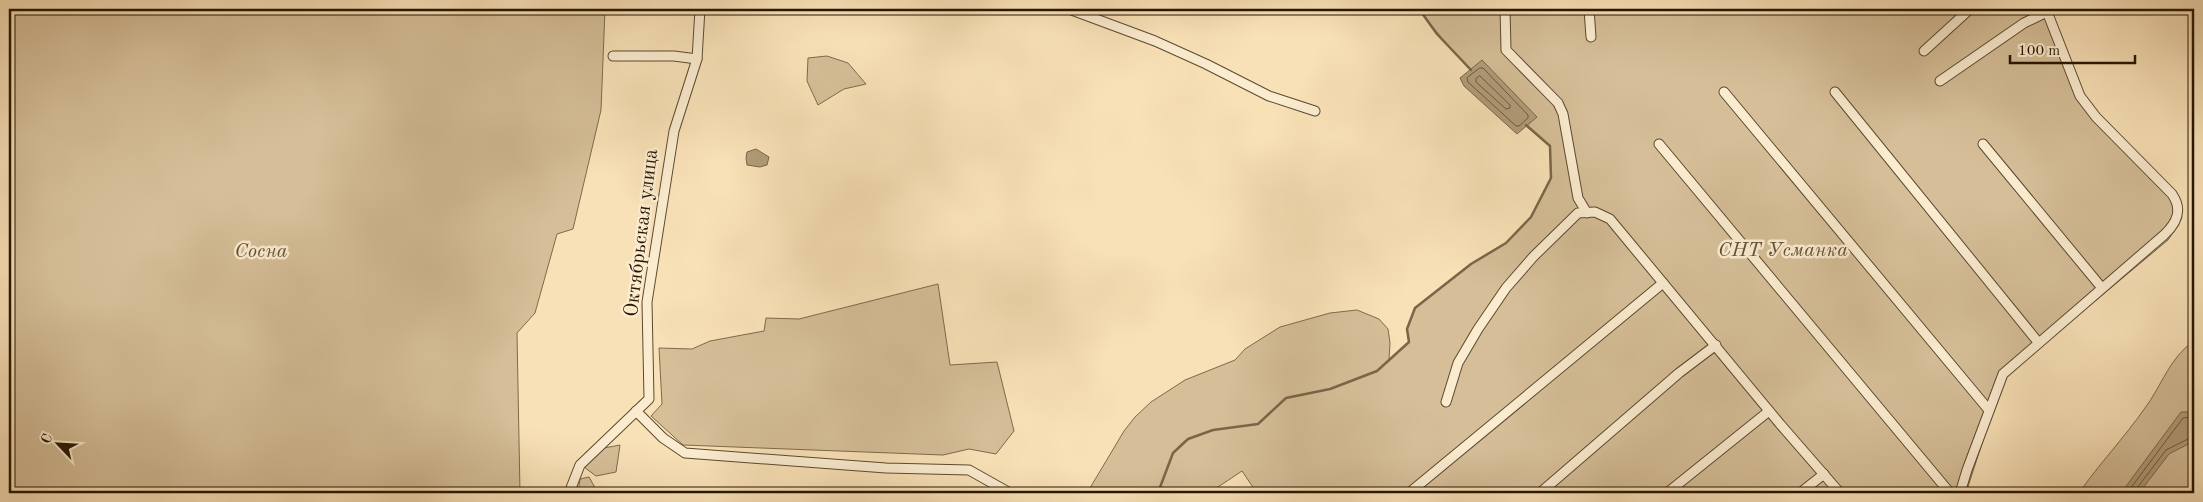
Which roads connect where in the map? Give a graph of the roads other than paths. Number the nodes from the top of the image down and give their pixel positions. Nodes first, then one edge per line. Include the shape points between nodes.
1 (700, 9) edge
2 (1069, 9) edge
3 (1103, 9) edge
4 (1505, 9) edge
5 (1589, 9) edge
6 (1970, 9) edge
7 (2046, 10) edge
8 (1099, 19) junction
9 (1591, 37) dead end
10 (1924, 50) dead end
11 (613, 56) dead end
12 (697, 59) junction
13 (1940, 81) dead end
14 (1724, 92) dead end
15 (1835, 92) dead end
16 (1314, 111) dead end
17 (1659, 144) dead end
18 (1982, 144) dead end
19 (1586, 213) junction
20 (1663, 283) junction
21 (2102, 288) junction
22 (2038, 342) junction
23 (1716, 345) junction
24 (1446, 402) dead end
25 (1988, 409) junction
26 (636, 411) junction
27 (1769, 412) junction
28 (1824, 474) junction
29 (569, 493) edge
30 (1010, 493) edge
31 (1410, 493) edge
32 (1540, 493) edge
33 (1667, 493) edge
34 (1800, 493) edge
35 (1840, 493) edge
36 (1950, 493) edge
37 (1960, 493) edge

1 - 12 street, Октябрьская улица
2 - 8 street
3 - 8 street
4 - 19 street via 1506,50 1558,103 1563,114 1578,198
5 - 9 street
6 - 10 street
7 - 13 street
7 - 21 street via 2080,96 2177,202 2179,211 2170,230
8 - 16 street via 1206,64 1269,96
11 - 12 street
12 - 26 street, Октябрьская улица via 674,131 647,302 649,399
14 - 25 street
15 - 22 street
17 - 36 street
18 - 21 street
19 - 20 street via 1596,212 1610,219
19 - 24 street via 1578,213 1506,288 1458,363
20 - 23 street
20 - 31 street
21 - 22 street
22 - 25 street via 2003,374
23 - 27 street
23 - 32 street
25 - 37 street
26 - 29 street, Октябрьская улица via 580,465
26 - 30 street via 663,438 685,453 886,468 969,470
27 - 28 street
27 - 33 street
28 - 34 street
28 - 35 street

